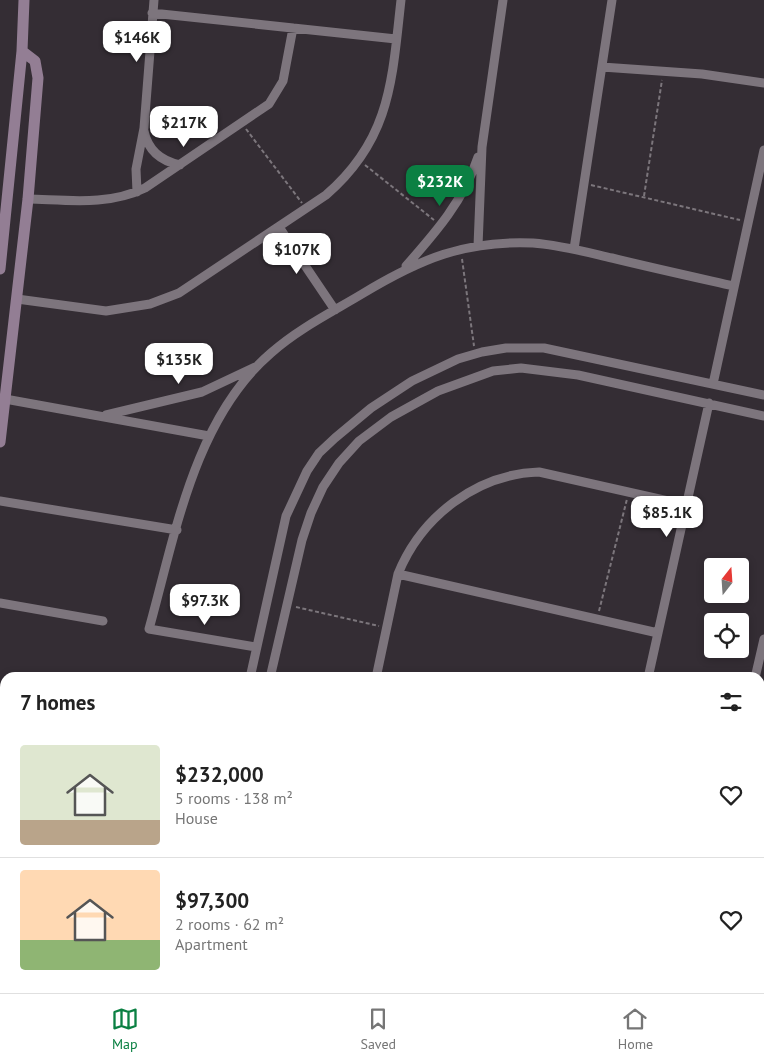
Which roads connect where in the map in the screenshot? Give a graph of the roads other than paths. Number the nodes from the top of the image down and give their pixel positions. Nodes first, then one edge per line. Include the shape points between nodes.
1 (24, 0) edge
2 (154, 0) edge
3 (401, 0) edge
4 (503, 0) edge
5 (612, 0) edge
6 (152, 13) junction
7 (293, 28) junction
8 (396, 39) junction
9 (22, 50) junction
10 (602, 67) junction
11 (764, 83) edge
12 (144, 128) junction
13 (482, 147) junction
14 (764, 150) edge
15 (180, 164) junction
16 (137, 192) junction
17 (28, 199) junction
18 (279, 226) junction
19 (478, 246) junction
20 (574, 249) junction
21 (0, 269) edge
22 (403, 269) junction
23 (734, 286) junction
24 (17, 298) junction
25 (335, 310) junction
26 (6, 348) edge
27 (258, 366) junction
28 (713, 384) junction
29 (764, 396) edge
30 (5, 399) junction
31 (709, 404) junction
32 (103, 415) junction
33 (764, 416) edge
34 (209, 436) junction
35 (0, 442) edge
36 (0, 501) edge
37 (686, 505) junction
38 (177, 530) junction
39 (398, 574) junction
40 (0, 603) edge
41 (103, 621) dead end
42 (658, 633) junction
43 (764, 639) edge
44 (256, 647) junction
45 (251, 672) edge
46 (271, 672) edge
47 (377, 672) edge
48 (649, 672) edge
49 (756, 672) edge

1 - 9 street
2 - 6 street
3 - 8 street
4 - 13 street
5 - 10 street
6 - 7 street
6 - 12 street
7 - 8 street
7 - 15 street via 280,90 269,104
8 - 18 street via 380,122 360,161 338,185
9 - 17 street via 33,58 38,71
9 - 21 street
10 - 11 street via 664,70
10 - 20 street
12 - 15 street via 151,150 159,157
12 - 16 street via 136,169
13 - 19 street
13 - 22 street via 465,188 441,226
14 - 23 street
15 - 16 street
16 - 17 street via 104,200
17 - 24 street
18 - 24 street via 178,293 150,304 106,311
18 - 25 street
19 - 20 street via 534,243
19 - 22 street
20 - 23 street
22 - 25 street
23 - 28 street
24 - 26 street
25 - 27 street via 283,343
26 - 30 street
27 - 32 street via 202,392
27 - 34 street via 231,399
28 - 29 street
28 - 44 street via 544,348 506,348 476,354 435,369 392,393 320,453 295,493 286,516
30 - 32 street
30 - 35 street
31 - 33 street
31 - 37 street
31 - 46 street via 578,375 521,368 493,371 464,380 391,417 359,441 323,487 311,513
32 - 34 street
34 - 38 street via 194,472
36 - 38 street
37 - 39 street via 539,472 519,472 500,477 448,506 413,543
37 - 42 street
38 - 44 street via 149,629
39 - 42 street
39 - 47 street
40 - 41 street
42 - 48 street
43 - 49 street
44 - 45 street

